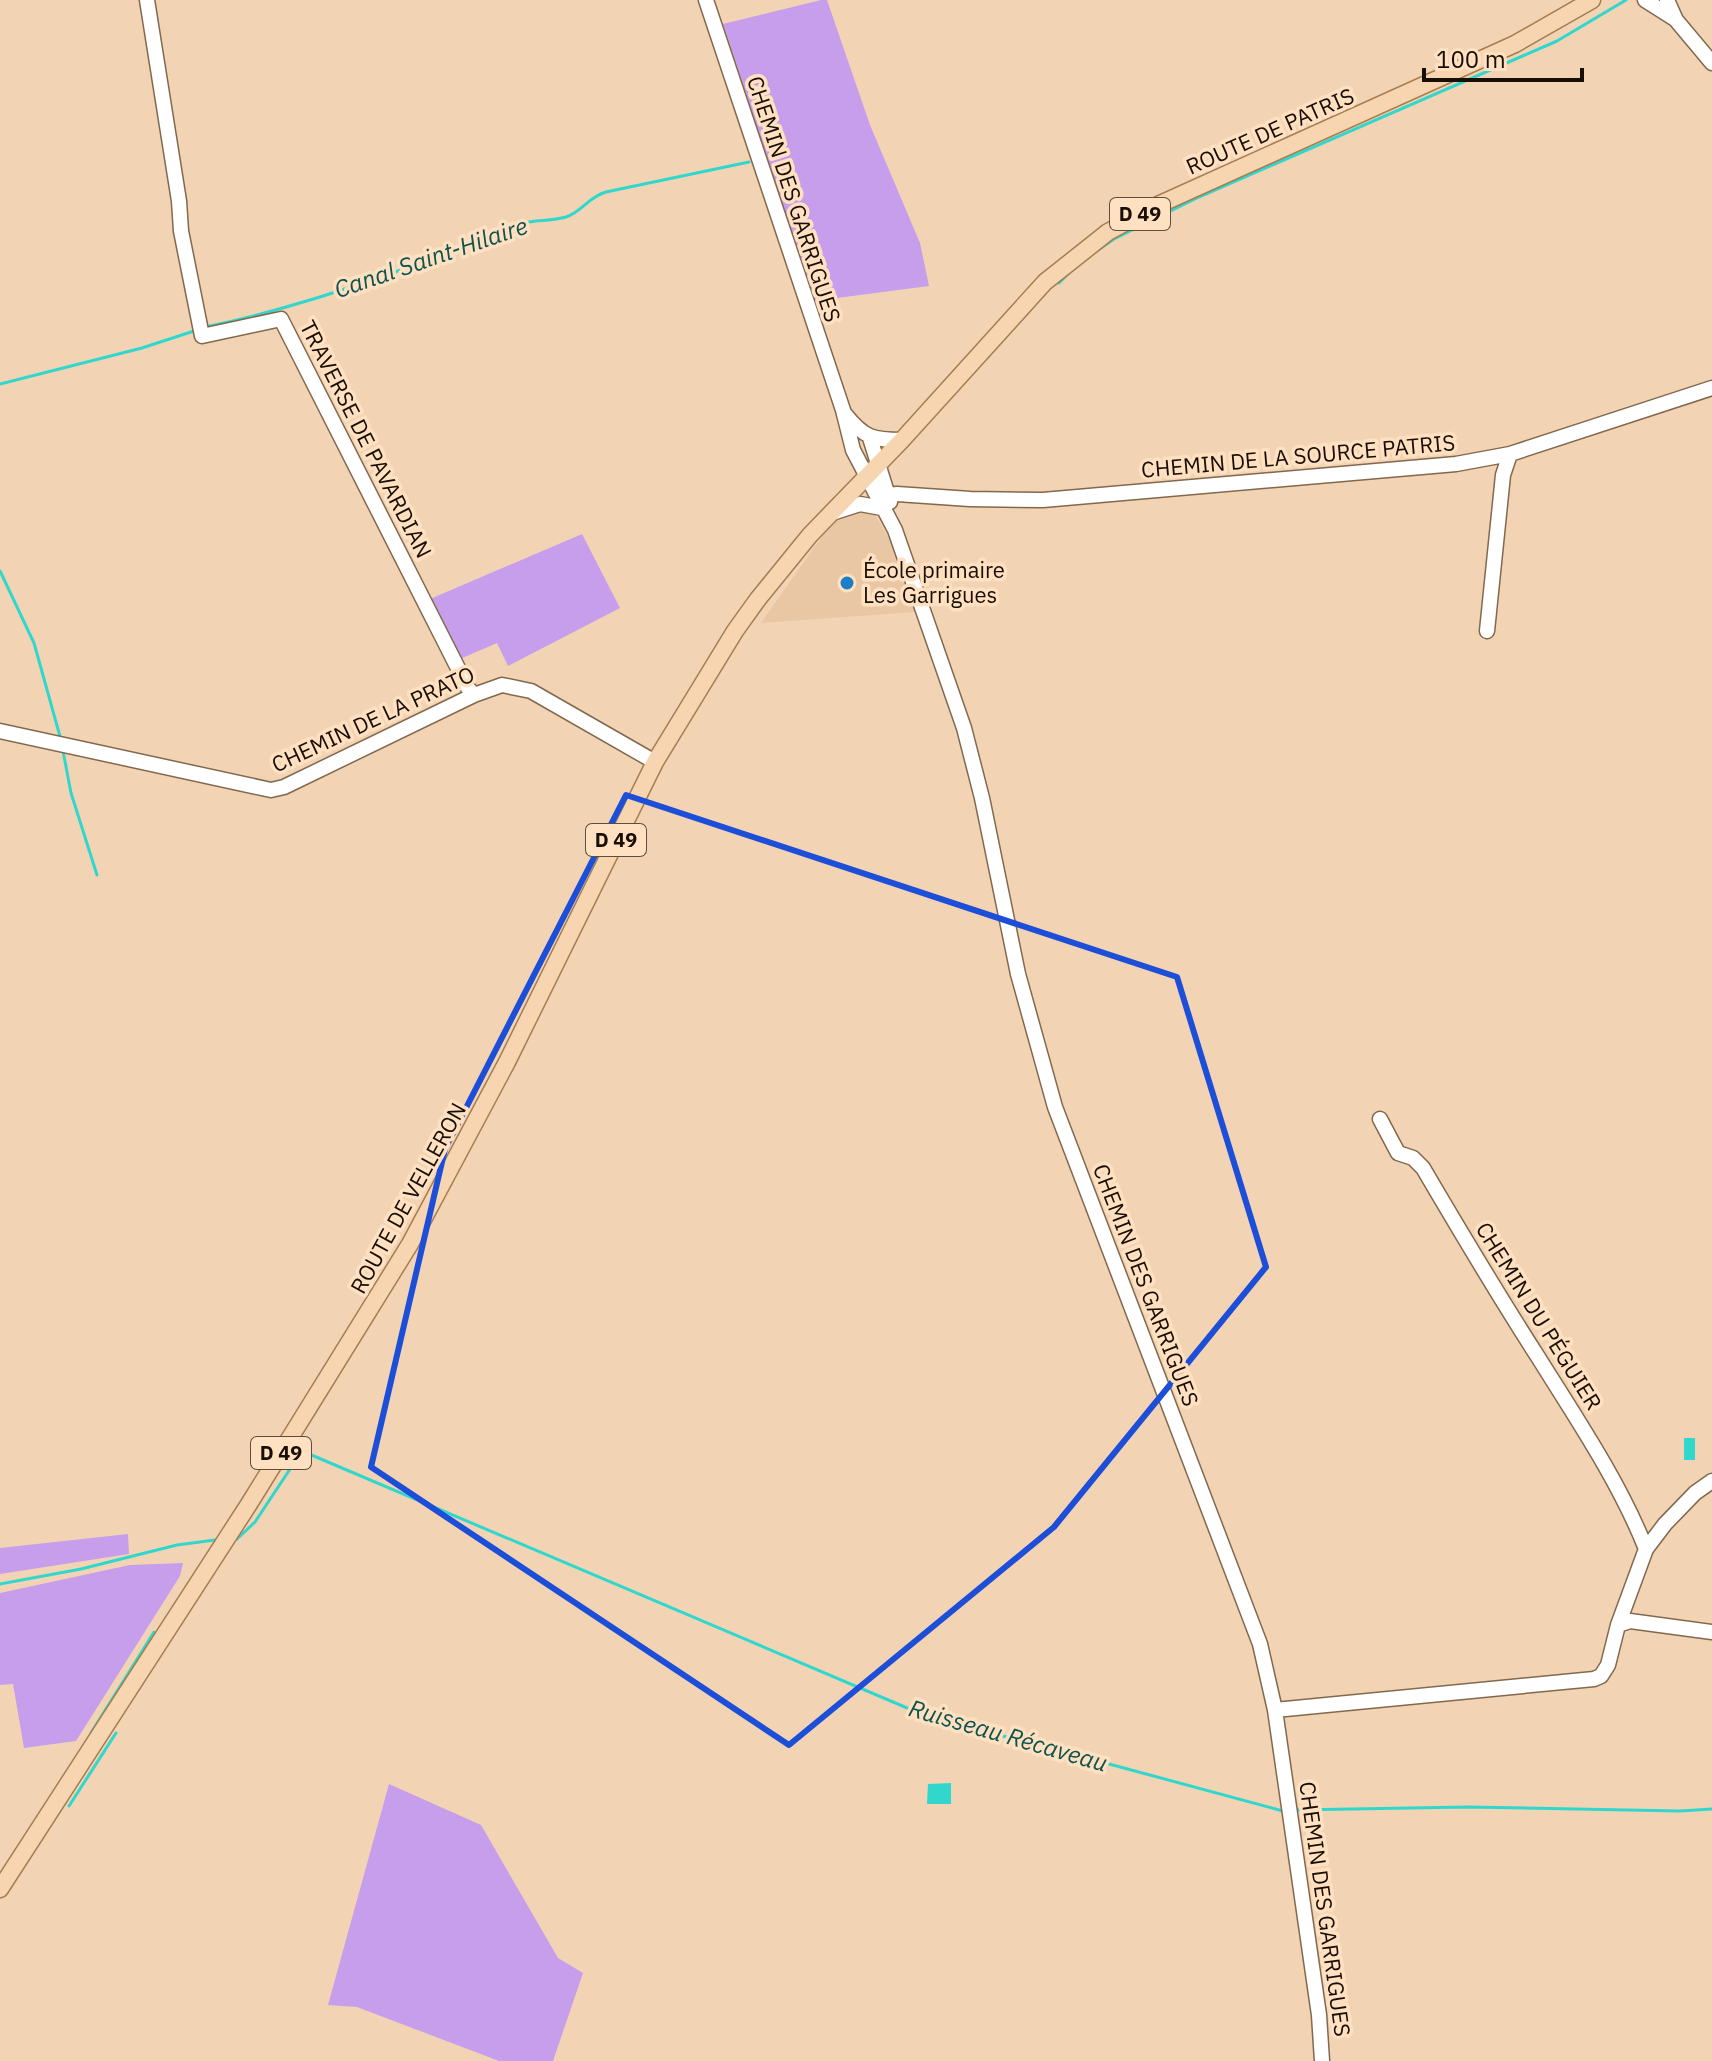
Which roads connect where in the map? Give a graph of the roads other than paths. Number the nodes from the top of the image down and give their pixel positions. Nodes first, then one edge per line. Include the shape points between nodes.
1 (147, 0) edge
2 (706, 0) edge
3 (1592, 0) edge
4 (1645, 0) edge
5 (1667, 0) edge
6 (1676, 20) junction
7 (1712, 63) edge
8 (1712, 388) edge
9 (843, 410) junction
10 (870, 438) junction
11 (902, 440) junction
12 (1510, 454) junction
13 (879, 462) junction
14 (866, 476) junction
15 (883, 502) junction
16 (828, 515) junction
17 (1487, 631) dead end
18 (474, 695) junction
19 (0, 731) edge
20 (655, 762) junction
21 (1380, 1119) dead end
22 (1712, 1481) edge
23 (1646, 1549) junction
24 (1618, 1625) junction
25 (1712, 1632) edge
26 (1275, 1710) junction
27 (0, 1889) edge
28 (1322, 2061) edge

1 - 18 street, TRAVERSE DE PAVARDIAN via 202,336 281,319
2 - 9 street, CHEMIN DES GARRIGUES
3 - 11 main road, ROUTE DE PATRIS / D 49 via 1515,44 1108,232 1045,282
4 - 6 street
5 - 6 street
6 - 7 street
8 - 12 street, CHEMIN DE LA SOURCE PATRIS
9 - 10 street, CHEMIN DES GARRIGUES
9 - 14 street, CHEMIN DES GARRIGUES
10 - 11 street
10 - 13 street, CHEMIN DES GARRIGUES
11 - 13 main road, ROUTE DE PATRIS / D 49
12 - 15 street, CHEMIN DE LA SOURCE PATRIS via 1456,464 1043,500
12 - 17 street via 1503,475
13 - 14 main road, ROUTE DE PATRIS / D 49
13 - 15 street, CHEMIN DES GARRIGUES
14 - 15 street, CHEMIN DES GARRIGUES
14 - 16 main road, ROUTE DE PATRIS / D 49
15 - 16 street
15 - 26 street, CHEMIN DES GARRIGUES via 964,728 1018,974 1055,1107 1260,1644
16 - 20 main road, ROUTE DE VELLERON / D 49 via 735,631
18 - 19 street, CHEMIN DE LA PRATO via 271,790
18 - 20 street, CHEMIN DE LA PRATO via 502,685 531,691
20 - 27 main road, ROUTE DE VELLERON / D 49 via 507,1062 410,1244
21 - 23 street, CHEMIN DU PÉGUIER via 1398,1153 1423,1168 1558,1386
22 - 23 street
23 - 24 street
24 - 25 street via 1630,1621
24 - 26 street via 1608,1665 1594,1679
26 - 28 street, CHEMIN DES GARRIGUES

